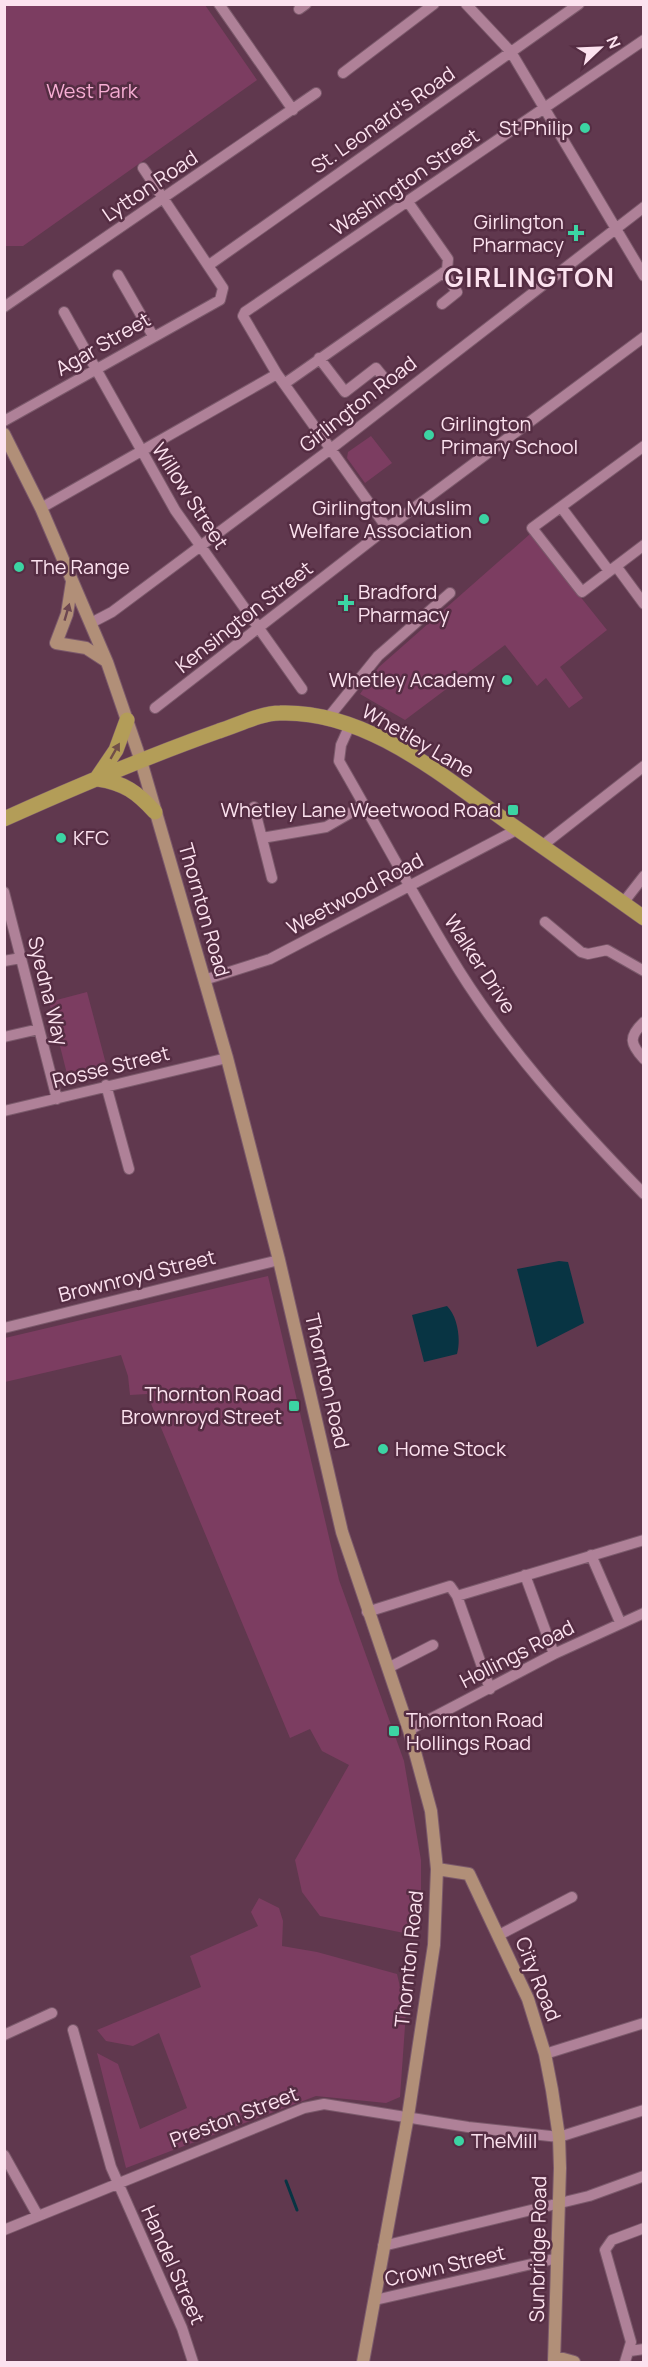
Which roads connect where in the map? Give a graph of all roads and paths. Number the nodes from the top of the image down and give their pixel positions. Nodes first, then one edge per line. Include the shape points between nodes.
1 (219, 4) edge
2 (434, 4) edge
3 (466, 4) edge
4 (579, 4) edge
5 (644, 40) edge
6 (511, 52) junction
7 (343, 73) dead end
8 (315, 93) dead end
9 (544, 108) junction
10 (293, 110) junction
11 (143, 168) dead end
12 (164, 198) junction
13 (408, 202) junction
14 (644, 207) edge
15 (616, 227) junction
16 (209, 265) junction
17 (446, 271) junction
18 (118, 275) dead end
19 (644, 276) edge
20 (442, 304) dead end
21 (4, 308) edge
22 (64, 312) dead end
23 (153, 336) junction
24 (644, 338) edge
25 (319, 358) junction
26 (95, 369) junction
27 (277, 374) junction
28 (385, 379) dead end
29 (284, 384) junction
30 (4, 421) edge
31 (4, 434) edge
32 (644, 446) edge
33 (332, 448) junction
34 (139, 451) junction
35 (561, 507) junction
36 (41, 508) junction
37 (387, 528) junction
38 (644, 545) edge
39 (200, 546) junction
40 (613, 569) junction
41 (72, 580) junction
42 (450, 593) dead end
43 (644, 604) edge
44 (91, 623) junction
45 (258, 630) junction
46 (107, 662) junction
47 (302, 689) dead end
48 (155, 708) dead end
49 (328, 718) junction
50 (127, 720) junction
51 (350, 725) junction
52 (141, 760) junction
53 (644, 766) edge
54 (95, 778) junction
55 (364, 805) junction
56 (254, 807) dead end
57 (155, 812) junction
58 (4, 819) edge
59 (518, 829) junction
60 (262, 838) junction
61 (543, 845) junction
62 (644, 876) edge
63 (272, 878) dead end
64 (410, 884) junction
65 (4, 892) edge
66 (623, 903) junction
67 (644, 918) edge
68 (545, 922) dead end
69 (21, 958) junction
70 (4, 961) edge
71 (643, 970) edge
72 (204, 980) junction
73 (644, 1022) edge
74 (39, 1029) junction
75 (4, 1036) edge
76 (227, 1058) junction
77 (644, 1059) edge
78 (106, 1085) junction
79 (57, 1099) junction
80 (4, 1111) edge
81 (129, 1169) dead end
82 (644, 1194) edge
83 (279, 1260) junction
84 (4, 1328) edge
85 (644, 1540) edge
86 (591, 1555) junction
87 (525, 1575) junction
88 (457, 1596) junction
89 (368, 1612) junction
90 (644, 1613) edge
91 (620, 1622) junction
92 (433, 1645) dead end
93 (554, 1654) junction
94 (388, 1668) junction
95 (490, 1689) junction
96 (409, 1730) junction
97 (437, 1869) junction
98 (572, 1897) dead end
99 (500, 1935) junction
100 (52, 2013) dead end
101 (644, 2023) edge
102 (73, 2030) dead end
103 (4, 2035) edge
104 (545, 2054) junction
105 (644, 2110) edge
106 (408, 2116) junction
107 (560, 2137) junction
108 (4, 2155) edge
109 (644, 2176) edge
110 (117, 2183) junction
111 (560, 2203) junction
112 (38, 2216) junction
113 (644, 2228) edge
114 (5, 2230) edge
115 (384, 2246) junction
116 (558, 2258) junction
117 (375, 2300) junction
118 (644, 2349) edge
119 (630, 2351) junction
120 (555, 2360) edge
121 (193, 2362) edge
122 (363, 2362) edge
123 (574, 2362) edge
124 (625, 2362) edge

1 - 10 street
2 - 7 street
3 - 6 street
4 - 6 street, St. Leonard's Road
5 - 9 street, Washington Street
6 - 9 street
6 - 16 street, St. Leonard's Road
8 - 10 street, Lytton Road
9 - 13 street, Washington Street
9 - 15 street
10 - 12 street, Lytton Road
11 - 12 street
12 - 16 street
12 - 21 street, Lytton Road
13 - 17 street via 448,259
13 - 27 street, Washington Street via 245,312 245,323
14 - 15 street, Girlington Road
15 - 19 street
15 - 33 street, Girlington Road
16 - 23 street, Agar Street via 223,288 220,300
17 - 20 street via 457,292
17 - 25 street
18 - 23 street
22 - 26 street, Willow Street
23 - 26 street, Agar Street
24 - 37 street, Kensington Street
25 - 28 street via 345,392 376,368
25 - 29 street
26 - 30 street, Agar Street
26 - 34 street, Willow Street
27 - 29 street
27 - 34 street
29 - 33 street
31 - 36 main road, Thornton Road
32 - 35 street
33 - 37 street
33 - 39 street, Girlington Road
34 - 36 street
34 - 39 street, Willow Street
35 - 40 street
35 - 40 street via 532,528 582,592
36 - 41 main road, Thornton Road
37 - 45 street, Kensington Street
38 - 40 street
39 - 44 street, Girlington Road via 112,612
39 - 45 street, Willow Street
40 - 43 street
41 - 44 main road, Thornton Road
46 -> 41 main road via 86,648 56,643 67,614
42 - 49 street via 378,656
44 - 46 main road, Thornton Road
45 - 47 street, Willow Street
45 - 48 street, Kensington Street
46 - 50 main road, Thornton Road
49 - 51 main road, Whetley Lane
49 - 52 main road, Whetley Lane via 277,713
50 - 52 main road, Thornton Road
54 -> 50 main road via 116,750
51 - 55 street, Walker Drive via 339,760
51 - 59 main road, Whetley Lane via 437,771
52 - 54 main road, Whetley Lane
52 - 57 main road, Thornton Road
53 - 61 street
54 - 57 main road via 128,786
54 - 58 main road, Whetley Lane
55 - 60 street via 326,827
55 - 64 street, Walker Drive
56 - 60 street
57 - 72 main road, Thornton Road
59 - 61 main road, Whetley Lane
59 - 64 street, Weetwood Road
60 - 63 street
61 - 66 main road, Whetley Lane
62 - 66 street
64 - 72 street, Weetwood Road via 270,959
64 - 82 street, Walker Drive via 449,955 499,1028 552,1095
65 - 69 street, Syedna Way
66 - 67 main road, Whetley Lane
68 - 71 street via 581,952 607,950
69 - 70 street
69 - 74 street, Syedna Way
72 - 76 main road, Thornton Road
73 - 77 street via 631,1040
74 - 75 street
74 - 79 street, Syedna Way
76 - 78 street, Rosse Street
76 - 83 main road, Thornton Road
78 - 79 street, Rosse Street
78 - 81 street
79 - 80 street, Rosse Street
83 - 84 street, Brownroyd Street
83 - 89 main road, Thornton Road via 342,1532
85 - 86 street
86 - 87 street
86 - 91 street
87 - 88 street
87 - 93 street
88 - 89 street via 450,1586
88 - 95 street
89 - 94 main road, Thornton Road
90 - 91 street, Hollings Road
91 - 93 street, Hollings Road
92 - 94 street
93 - 95 street, Hollings Road
94 - 96 main road, Thornton Road
95 - 96 street, Hollings Road
96 - 97 main road, Thornton Road via 431,1811
97 - 99 main road, City Road via 469,1874
97 - 106 main road, Thornton Road via 434,1945
98 - 99 street
99 - 104 main road, City Road via 528,1999
100 - 103 street
101 - 104 street
102 - 110 street, Handel Street
104 - 107 main road, City Road
105 - 107 street
106 - 107 street, Preston Street
106 - 110 street, Preston Street via 324,2104 303,2108
106 - 115 main road, Thornton Road
107 - 111 main road, Sunbridge Road
108 - 112 street
109 - 111 street
110 - 112 street, Preston Street
110 - 121 street, Handel Street via 182,2328
111 - 115 street
111 - 116 main road, Sunbridge Road
112 - 114 street, Preston Street
113 - 119 street via 612,2240 605,2250 631,2342
115 - 117 main road, Thornton Road
116 - 117 street, Crown Street
116 - 120 main road, Sunbridge Road
117 - 122 main road, Thornton Road
118 - 119 street
119 - 124 street
120 - 123 main road

